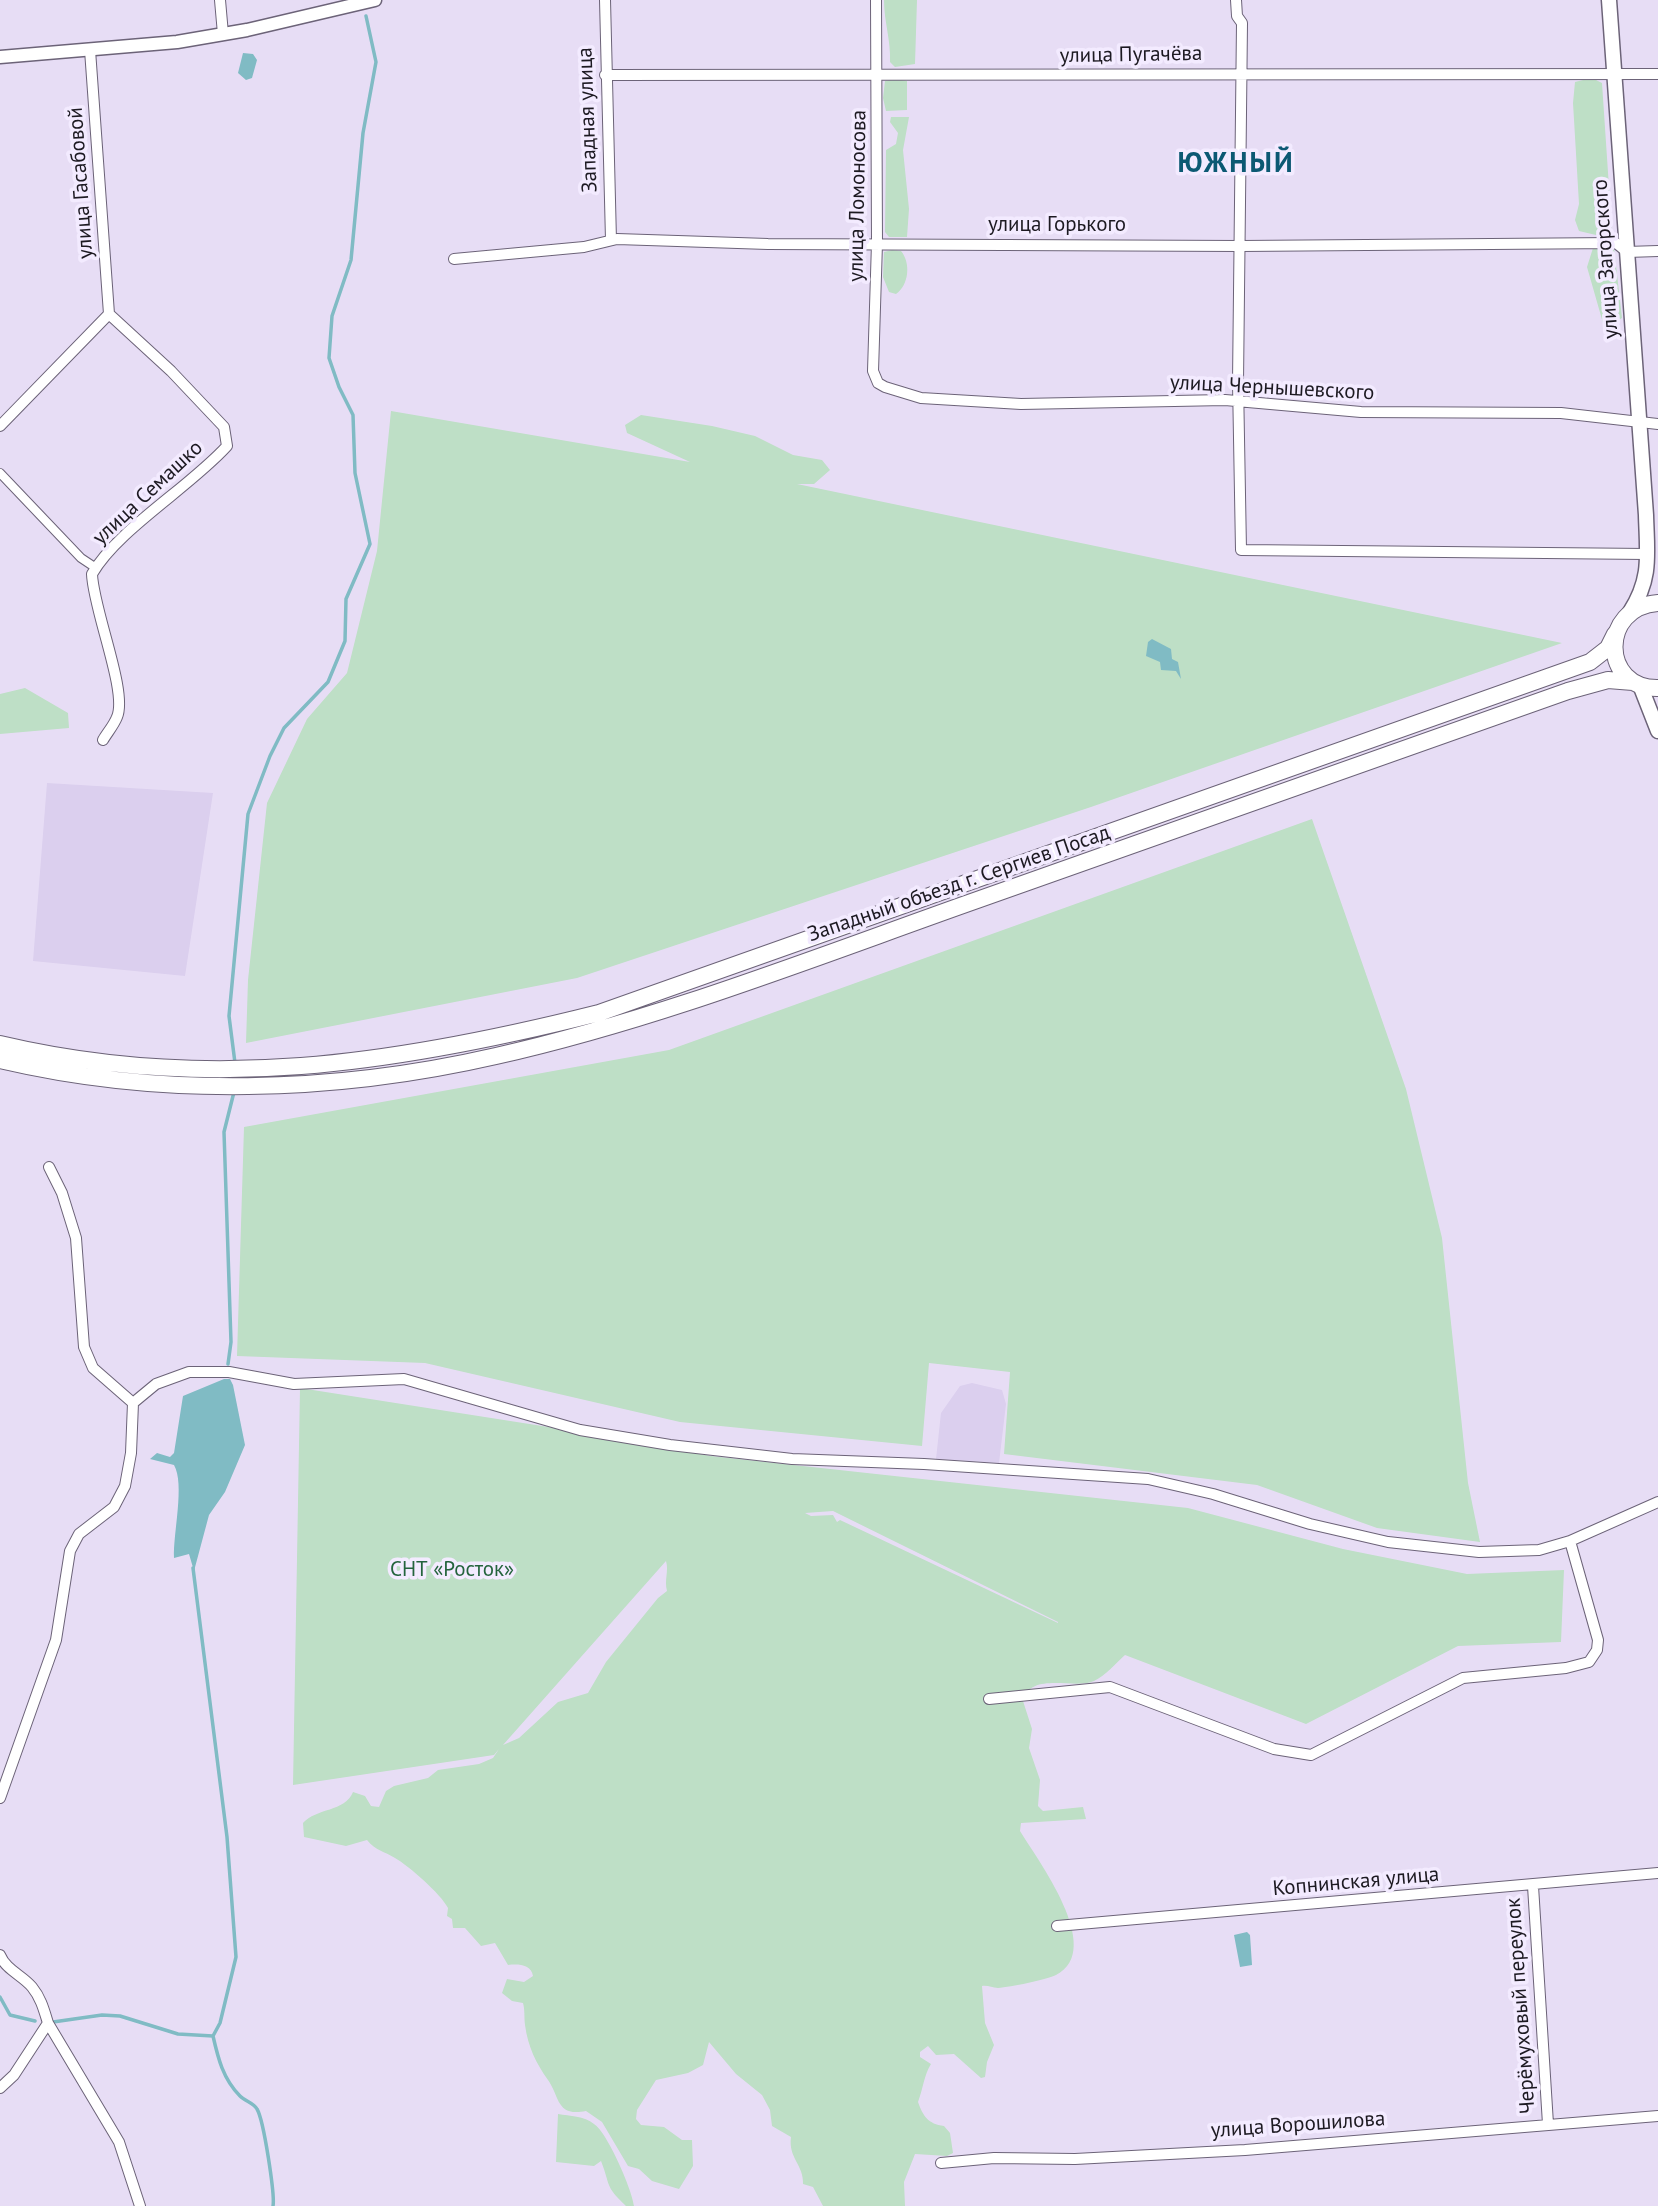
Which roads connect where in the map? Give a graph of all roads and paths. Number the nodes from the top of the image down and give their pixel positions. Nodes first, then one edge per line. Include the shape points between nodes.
1 (220, 0) edge
2 (375, 0) edge
3 (605, 0) edge
4 (876, 0) edge
5 (1236, 0) edge
6 (1609, 0) edge
7 (223, 34) junction
8 (90, 50) junction
9 (0, 57) edge
10 (878, 74) junction
11 (1243, 74) junction
12 (1658, 74) edge
13 (605, 75) junction
14 (1614, 75) junction
15 (611, 240) junction
16 (877, 243) junction
17 (1241, 246) junction
18 (1658, 251) edge
19 (1627, 252) junction
20 (454, 259) dead end
21 (109, 314) junction
22 (885, 387) joint
23 (1240, 401) junction
24 (1640, 423) junction
25 (1658, 424) edge
26 (0, 426) edge
27 (0, 474) edge
28 (1646, 515) junction
29 (1647, 554) junction
30 (96, 568) junction
31 (1658, 579) edge
32 (1658, 603) edge
33 (1630, 612) junction
34 (1615, 634) junction
35 (1637, 683) junction
36 (1658, 688) edge
37 (1658, 731) edge
38 (103, 740) dead end
39 (0, 1044) edge
40 (0, 1059) edge
41 (287, 1077) junction
42 (200, 1078) junction
43 (49, 1167) dead end
44 (133, 1403) junction
45 (1658, 1502) edge
46 (1570, 1541) junction
47 (989, 1699) dead end
48 (0, 1798) edge
49 (1658, 1873) edge
50 (1533, 1886) junction
51 (1057, 1926) dead end
52 (0, 1955) edge
53 (48, 2023) junction
54 (0, 2088) edge
55 (1658, 2116) edge
56 (1548, 2124) junction
57 (941, 2163) dead end
58 (140, 2206) edge

1 - 7 street
2 - 7 street
3 - 13 street, Западная улица
4 - 10 street, улица Ломоносова
5 - 11 street via 1242,23
6 - 14 main road, улица Загорского
7 - 8 street
8 - 9 street
8 - 21 street, улица Гасабовой
10 - 11 street, улица Пугачёва
10 - 13 street, улица Пугачёва
10 - 16 street, улица Ломоносова
11 - 14 street, улица Пугачёва
11 - 17 street
12 - 14 street, улица Пугачёва
13 - 15 street, Западная улица
14 - 19 main road, улица Загорского
15 - 16 street, улица Горького
15 - 20 street, улица Горького via 584,247
16 - 17 street, улица Горького
16 - 22 street, улица Ломоносова via 873,371
17 - 19 street, улица Горького via 1616,243
17 - 23 street
18 - 19 street, улица Горького
19 - 24 main road, улица Загорского
21 - 26 street
21 - 30 street, улица Семашко via 224,427 227,446
22 - 23 street, улица Чернышевского via 921,398 1021,404
23 - 24 street, улица Чернышевского via 1361,412 1561,413
23 - 29 street via 1241,550
24 - 25 street, улица Чернышевского
24 - 28 main road, улица Загорского
27 - 30 street
28 - 29 main road
28 - 31 main road
29 - 33 main road via 1646,584
30 - 38 street, улица Семашко via 93,593 118,692 118,716
32 - 33 main road
33 - 34 main road, Западный объезд г. Сергиев Посад
34 - 35 main road via 1615,657 1622,671
34 - 41 main road, Западный объезд г. Сергиев Посад via 1608,648 1590,662 599,1013 495,1040
35 - 36 main road, Западный объезд г. Сергиев Посад
35 - 37 main road
35 - 41 main road, Западный объезд г. Сергиев Посад via 1608,680 1567,691 600,1029 495,1057
39 - 42 main road
40 - 42 main road via 116,1078
41 - 42 main road
43 - 44 street via 76,1238 84,1347 93,1368
44 - 46 street via 156,1384 189,1372 229,1372 294,1384 404,1379 580,1430 670,1445 792,1459 1148,1479 1310,1524 1414,1545 1479,1552 1539,1550
44 - 48 street via 125,1486 114,1507 79,1534 70,1551 56,1640
45 - 46 street
46 - 47 street via 1595,1627 1597,1650 1590,1662 1579,1667 1463,1678 1311,1755 1274,1749 1110,1687
49 - 50 street, Копнинская улица
50 - 51 street, Копнинская улица
50 - 56 street, Черёмуховый переулок
52 - 53 street via 4,1964 31,1986
53 - 54 street via 14,2075
53 - 58 street via 119,2142
55 - 56 street, улица Ворошилова
56 - 57 street, улица Ворошилова via 1245,2150

